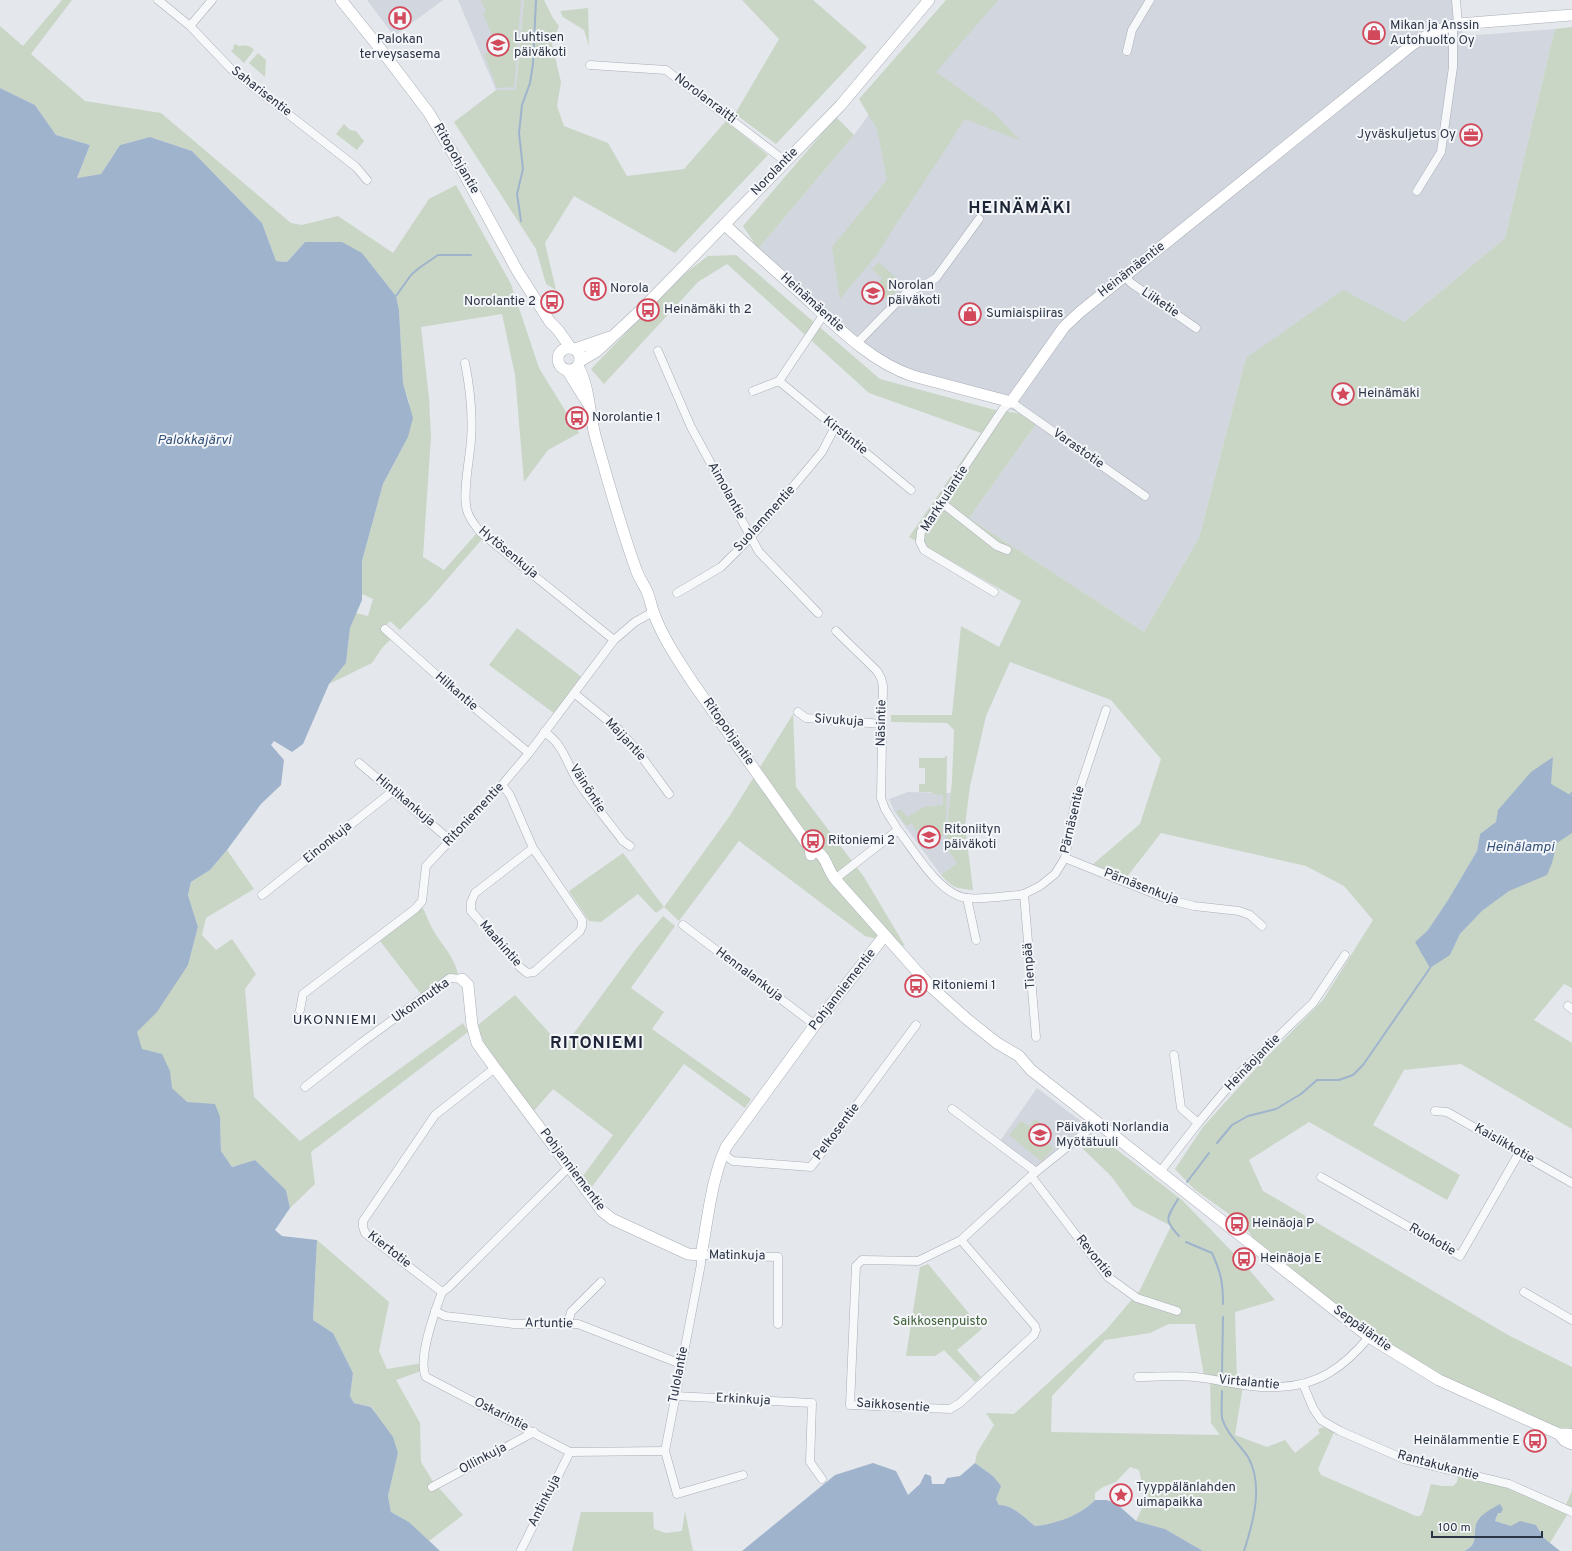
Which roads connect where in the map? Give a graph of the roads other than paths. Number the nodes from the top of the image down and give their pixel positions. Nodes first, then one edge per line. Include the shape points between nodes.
1 (158, 0) edge
2 (212, 0) edge
3 (929, 0) edge
4 (1150, 0) edge
5 (1456, 0) edge
6 (343, 2) edge
7 (1572, 15) edge
8 (1455, 25) junction
9 (190, 26) junction
10 (1127, 52) dead end
11 (590, 65) dead end
12 (785, 161) junction
13 (367, 180) dead end
14 (1417, 192) dead end
15 (979, 219) dead end
16 (725, 225) junction
17 (1125, 276) junction
18 (824, 314) junction
19 (1196, 328) dead end
20 (612, 336) junction
21 (857, 343) junction
22 (569, 349) junction
23 (658, 351) dead end
24 (466, 363) dead end
25 (579, 363) junction
26 (567, 370) junction
27 (779, 381) junction
28 (752, 391) dead end
29 (1011, 402) junction
30 (588, 404) junction
31 (835, 427) junction
32 (911, 490) dead end
33 (1145, 496) dead end
34 (942, 503) junction
35 (751, 537) junction
36 (1006, 550) dead end
37 (994, 592) dead end
38 (677, 593) dead end
39 (653, 612) junction
40 (818, 613) dead end
41 (385, 629) dead end
42 (836, 631) dead end
43 (614, 640) junction
44 (574, 693) junction
45 (1106, 710) dead end
46 (798, 712) dead end
47 (882, 724) junction
48 (544, 732) junction
49 (529, 753) junction
50 (359, 763) dead end
51 (502, 785) junction
52 (393, 791) junction
53 (670, 794) dead end
54 (898, 830) junction
55 (450, 840) junction
56 (630, 846) dead end
57 (532, 848) junction
58 (1065, 858) junction
59 (832, 875) junction
60 (1024, 894) junction
61 (262, 895) dead end
62 (967, 898) junction
63 (683, 925) dead end
64 (1262, 926) dead end
65 (885, 935) junction
66 (976, 940) dead end
67 (1345, 955) dead end
68 (462, 979) joint
69 (300, 1010) dead end
70 (815, 1025) junction
71 (916, 1025) dead end
72 (1036, 1037) dead end
73 (1174, 1055) dead end
74 (495, 1068) junction
75 (306, 1087) dead end
76 (952, 1109) dead end
77 (1435, 1111) dead end
78 (1097, 1123) junction
79 (1198, 1123) junction
80 (1519, 1153) junction
81 (723, 1154) junction
82 (569, 1167) junction
83 (1160, 1172) junction
84 (1034, 1174) junction
85 (1321, 1177) dead end
86 (1572, 1183) edge
87 (1185, 1192) joint
88 (961, 1240) junction
89 (701, 1255) junction
90 (601, 1282) dead end
91 (442, 1292) junction
92 (1524, 1292) dead end
93 (435, 1310) junction
94 (1177, 1311) dead end
95 (1572, 1320) edge
96 (568, 1323) junction
97 (778, 1324) dead end
98 (1369, 1337) junction
99 (681, 1364) junction
100 (1138, 1377) dead end
101 (1303, 1384) junction
102 (675, 1396) junction
103 (534, 1432) junction
104 (1559, 1434) junction
105 (1572, 1435) edge
106 (1572, 1444) edge
107 (570, 1452) junction
108 (665, 1452) junction
109 (743, 1475) dead end
110 (822, 1479) dead end
111 (432, 1487) dead end
112 (1572, 1512) edge
113 (520, 1550) edge

1 - 9 street, Saharisentie
2 - 9 street
3 - 12 street, Norolantie via 840,106
4 - 10 street via 1132,30
5 - 8 street
6 - 22 street, Ritopohjantie via 429,113 518,272
7 - 8 street, Heinämäentie
8 - 14 street via 1453,67 1441,152
8 - 17 street, Heinämäentie via 1435,31 1413,44
9 - 13 street, Saharisentie via 232,71 356,167
11 - 12 street, Norolanraitti via 666,70
12 - 16 street, Norolantie
15 - 21 street via 936,278 906,293
16 - 18 street, Heinämäentie
16 - 20 street, Norolantie
17 - 19 street, Liiketie via 1131,283
17 - 29 street, Heinämäentie via 1064,327
18 - 21 street, Heinämäentie
18 - 27 street
20 - 22 street, Norolantie
20 - 25 street, Norolantie via 597,351
21 - 29 street, Heinämäentie via 875,358 899,371
22 - 25 street via 579,354
22 - 26 street via 558,360 561,367
23 - 35 street, Aimolantie via 691,427
24 - 43 street, Hytösenkuja via 471,411 466,498 466,509 470,519 481,533
25 - 26 street via 574,369
25 - 30 street, Ritopohjantie via 586,381
26 - 30 street, Ritopohjantie
27 - 28 street
27 - 31 street, Kirstintie
29 - 33 street, Varastotie
29 - 34 street, Markkulantie via 1003,409
30 - 39 street, Ritopohjantie via 622,528
31 - 32 street, Kirstintie
31 - 35 street, Suolammentie via 822,452
34 - 36 street
34 - 37 street, Markkulantie via 921,532 920,542 924,550
35 - 38 street, Suolammentie via 721,568
35 - 40 street, Aimolantie via 759,552
39 - 43 street, Ritoniementie via 634,622
39 - 59 street, Ritopohjantie via 680,664 810,848 817,850 828,863
41 - 49 street, Hilkantie
42 - 47 street, Näsintie via 881,678
43 - 44 street, Ritoniementie
44 - 48 street, Ritoniementie
44 - 53 street, Maijantie via 618,729
45 - 58 street, Pärnäsentie via 1075,803
46 - 47 street, Sivukuja via 806,718
47 - 54 street, Näsintie via 881,798
48 - 49 street, Ritoniementie
48 - 56 street, Väinöntie via 553,737 578,781 623,841
49 - 51 street, Ritoniementie
50 - 52 street, Hintikankuja
51 - 55 street, Ritoniementie
51 - 57 street, Maahintie via 510,796
52 - 55 street, Hintikankuja
52 - 61 street, Einonkuja
54 - 59 street
54 - 62 street, Pärnäsentie via 942,887 954,895
55 - 69 street, Ritoniementie via 426,866 422,900 415,909 303,994
57 - 57 street, Maahintie via 582,920 582,926 580,931 534,972 527,973 472,911 471,902 475,893
58 - 60 street, Pärnäsentie via 1055,874
58 - 64 street, Pärnäsenkuja via 1170,900 1194,906 1240,911 1250,915
59 - 65 street, Ritopohjantie
60 - 62 street, Pärnäsentie
60 - 72 street, Tienpää
62 - 66 street
63 - 70 street, Hennalankuja
65 - 70 street, Pohjanniementie
65 - 78 street, Ritopohjantie via 930,986 968,1020 1018,1056 1031,1070
67 - 79 street, Heinäojantie via 1313,1003 1239,1074
68 - 74 street, Pohjanniementie via 468,985 472,1025 477,1043
68 - 75 street, Ukonmutka via 450,978
70 - 81 street, Pohjanniementie
71 - 81 street, Pelkosentie via 811,1167 733,1161
73 - 79 street via 1181,1108
74 - 82 street, Pohjanniementie
74 - 91 street, Kiertotie via 435,1115 363,1221 365,1233
76 - 84 street, Revontie
77 - 80 street, Kaislikkotie via 1447,1112
78 - 83 street, Ritopohjantie
78 - 84 street, Saikkosentie
79 - 83 street, Heinäojantie
80 - 85 street, Ruokotie via 1460,1256
80 - 86 street, Kaislikkotie
81 - 89 street, Pohjanniementie via 714,1183
82 - 89 street, Pohjanniementie via 602,1211 612,1220 688,1254
82 - 91 street
83 - 87 street, Ritopohjantie
84 - 88 street, Saikkosentie
84 - 94 street, Revontie via 1108,1277 1137,1298
87 - 98 street, Seppäläntie
88 - 88 street, Saikkosentie via 918,1260 862,1260 856,1266 850,1405 950,1409 960,1403 1034,1335 1035,1326
89 - 97 street, Matinkuja via 778,1256
89 - 99 street, Tulolantie
90 - 96 street via 571,1312
91 - 93 street, Oskarintie
92 - 95 street
93 - 96 street, Artuntie via 445,1316 514,1324
93 - 103 street, Oskarintie via 423,1363 426,1377
96 - 99 street, Artuntie via 578,1324
98 - 101 street, Virtalantie via 1338,1368
98 - 104 street, Seppäläntie via 1439,1380
99 - 102 street, Tulolantie
100 - 101 street, Virtalantie via 1189,1376 1277,1388
101 - 112 street, Rantakukantie via 1321,1420 1340,1431 1404,1459 1509,1484
102 - 108 street, Tulolantie
102 - 110 street, Erkinkuja via 812,1403 810,1462
103 - 107 street, Oskarintie
103 - 111 street, Ollinkuja
104 - 105 street, Seppäläntie
104 - 106 street, Seppäläntie
107 - 108 street, Oskarintie
107 - 113 street, Antinkuja
108 - 109 street, Tulolantie via 677,1494

